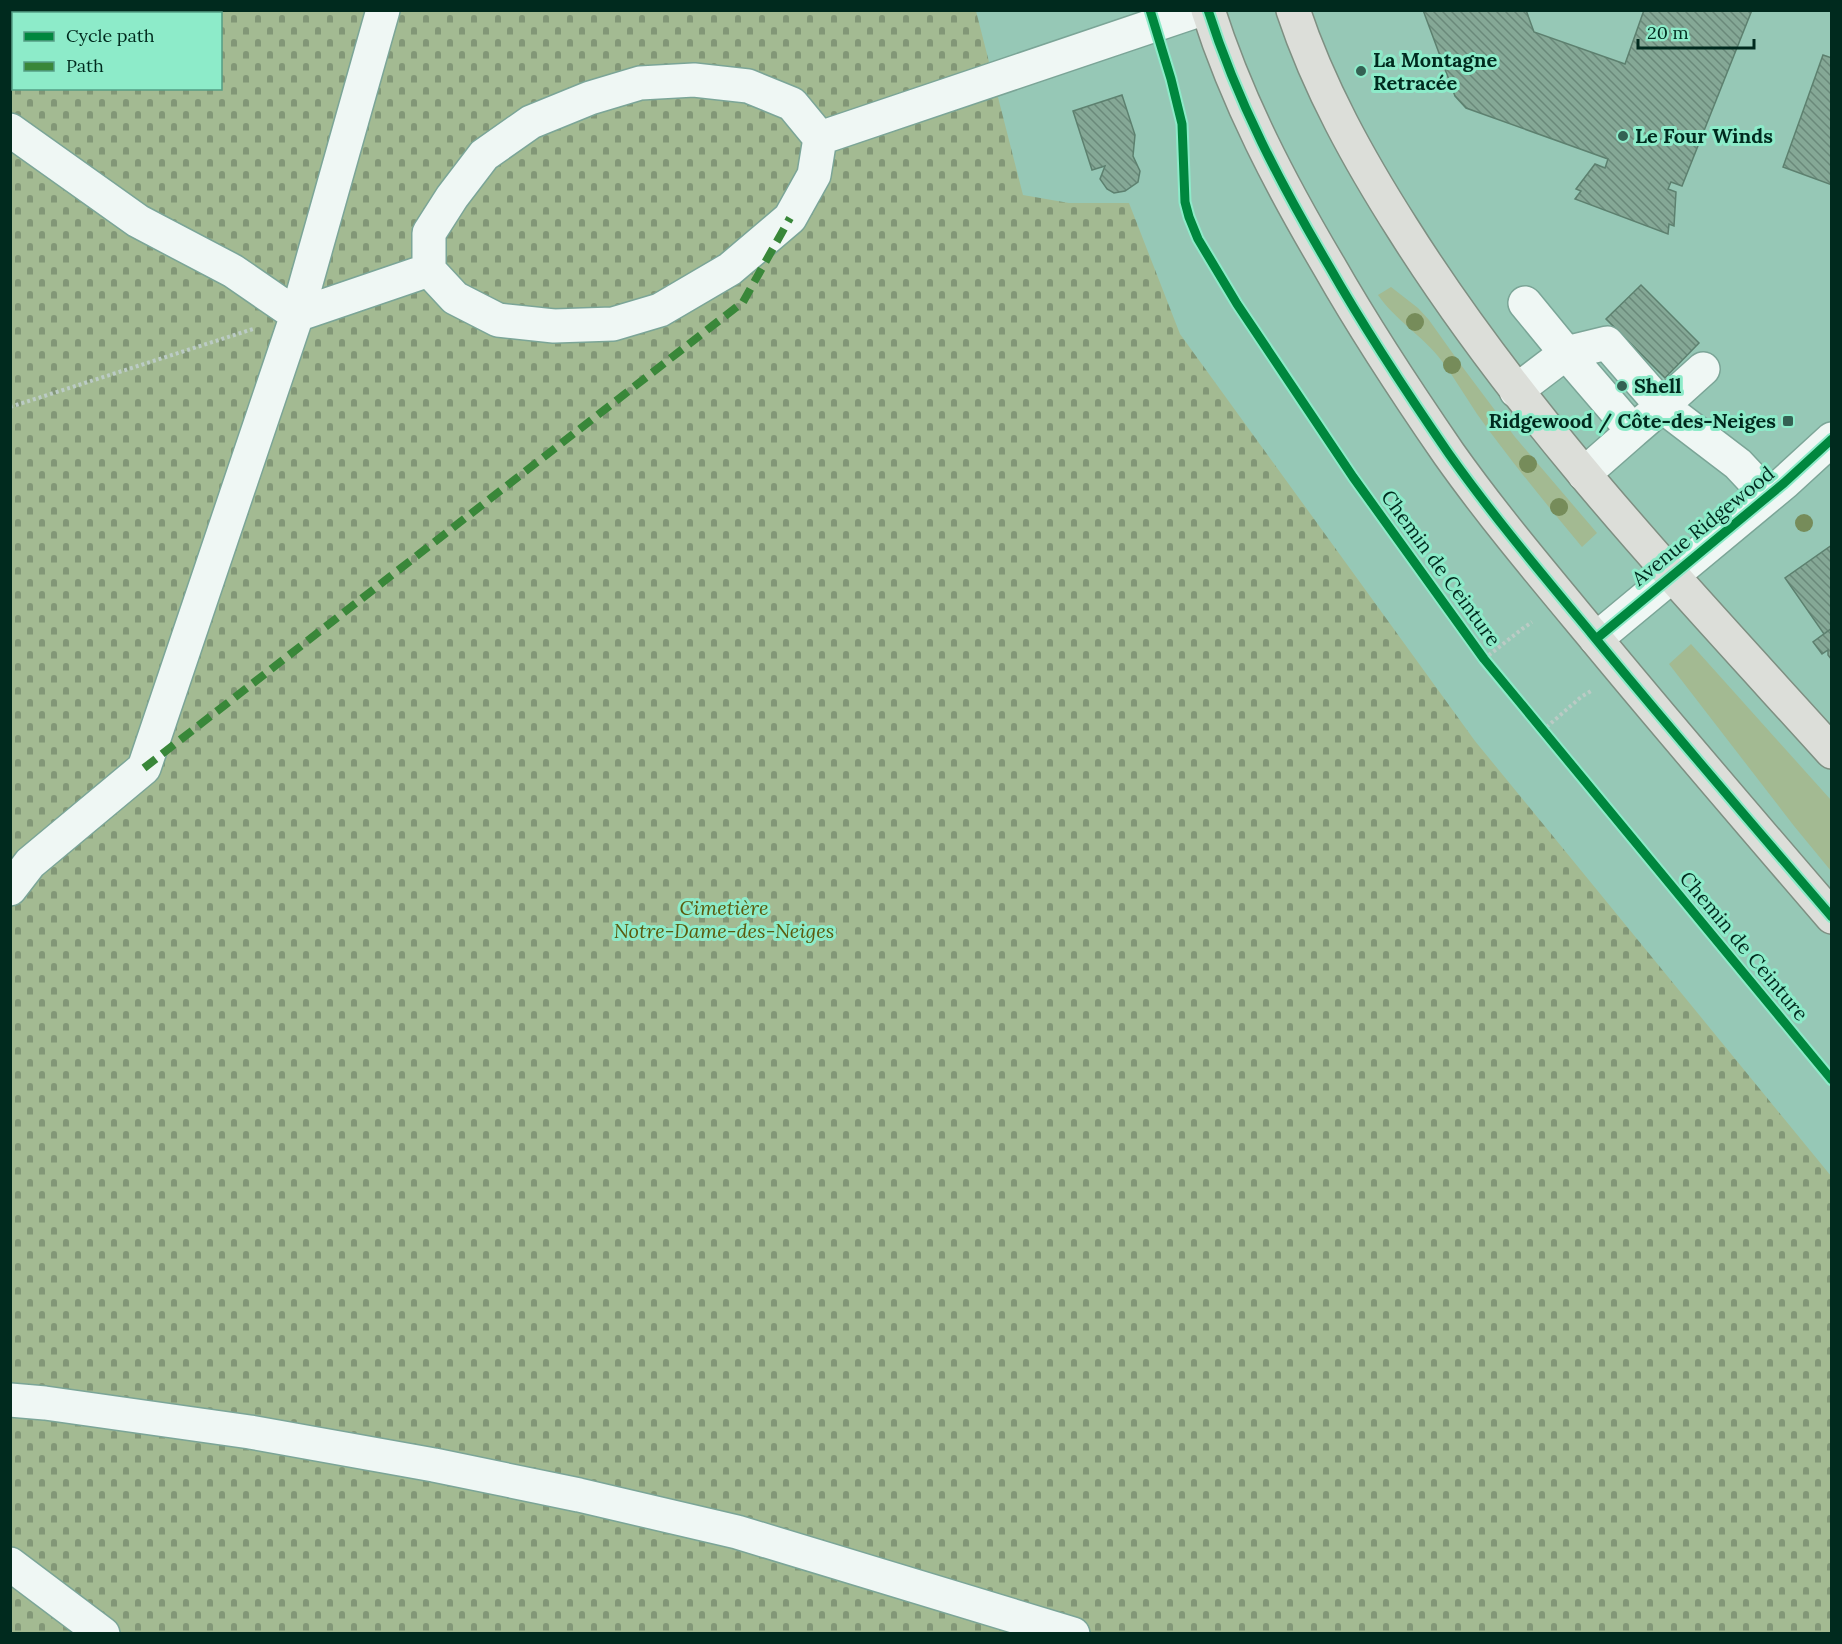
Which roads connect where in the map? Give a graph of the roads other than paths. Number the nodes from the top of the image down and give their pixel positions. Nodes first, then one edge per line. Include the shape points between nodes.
1 (383, 10) edge
2 (1199, 10) edge
3 (1208, 10) edge
4 (1293, 10) edge
5 (10, 130) edge
6 (820, 138) junction
7 (429, 270) junction
8 (1525, 303) dead end
9 (297, 315) junction
10 (1566, 353) junction
11 (1703, 369) dead end
12 (1516, 391) junction
13 (1662, 406) junction
14 (1633, 432) junction
15 (1832, 439) edge
16 (1584, 474) junction
17 (1768, 496) junction
18 (1672, 574) junction
19 (1596, 639) junction
20 (1832, 752) edge
21 (10, 889) edge
22 (1832, 917) edge
23 (10, 1400) edge
24 (10, 1564) edge
25 (103, 1634) edge
26 (1073, 1634) edge

1 - 9 street
2 - 6 street
3 - 19 main road via 1244,105 1273,165 1360,320 1470,481
4 - 12 main road via 1322,85 1372,179 1436,280
5 - 9 street via 138,221 233,271
6 - 7 street via 814,174 790,218 730,269 660,310 613,324 554,326 498,320 455,298
6 - 7 street via 792,104 748,86 694,80 640,83 590,98 531,122 484,155 429,233
7 - 9 street
8 - 10 street
9 - 21 street via 144,768 30,863
10 - 12 street
10 - 13 street via 1613,338
10 - 14 street
11 - 13 street
12 - 16 main road
13 - 14 street
13 - 17 street via 1738,464
14 - 16 street
15 - 17 street, Avenue Ridgewood
16 - 18 main road
17 - 18 street, Avenue Ridgewood
18 - 19 street, Avenue Ridgewood
18 - 20 main road
19 - 22 main road
23 - 26 street via 250,1432 579,1495 737,1532
24 - 25 street

